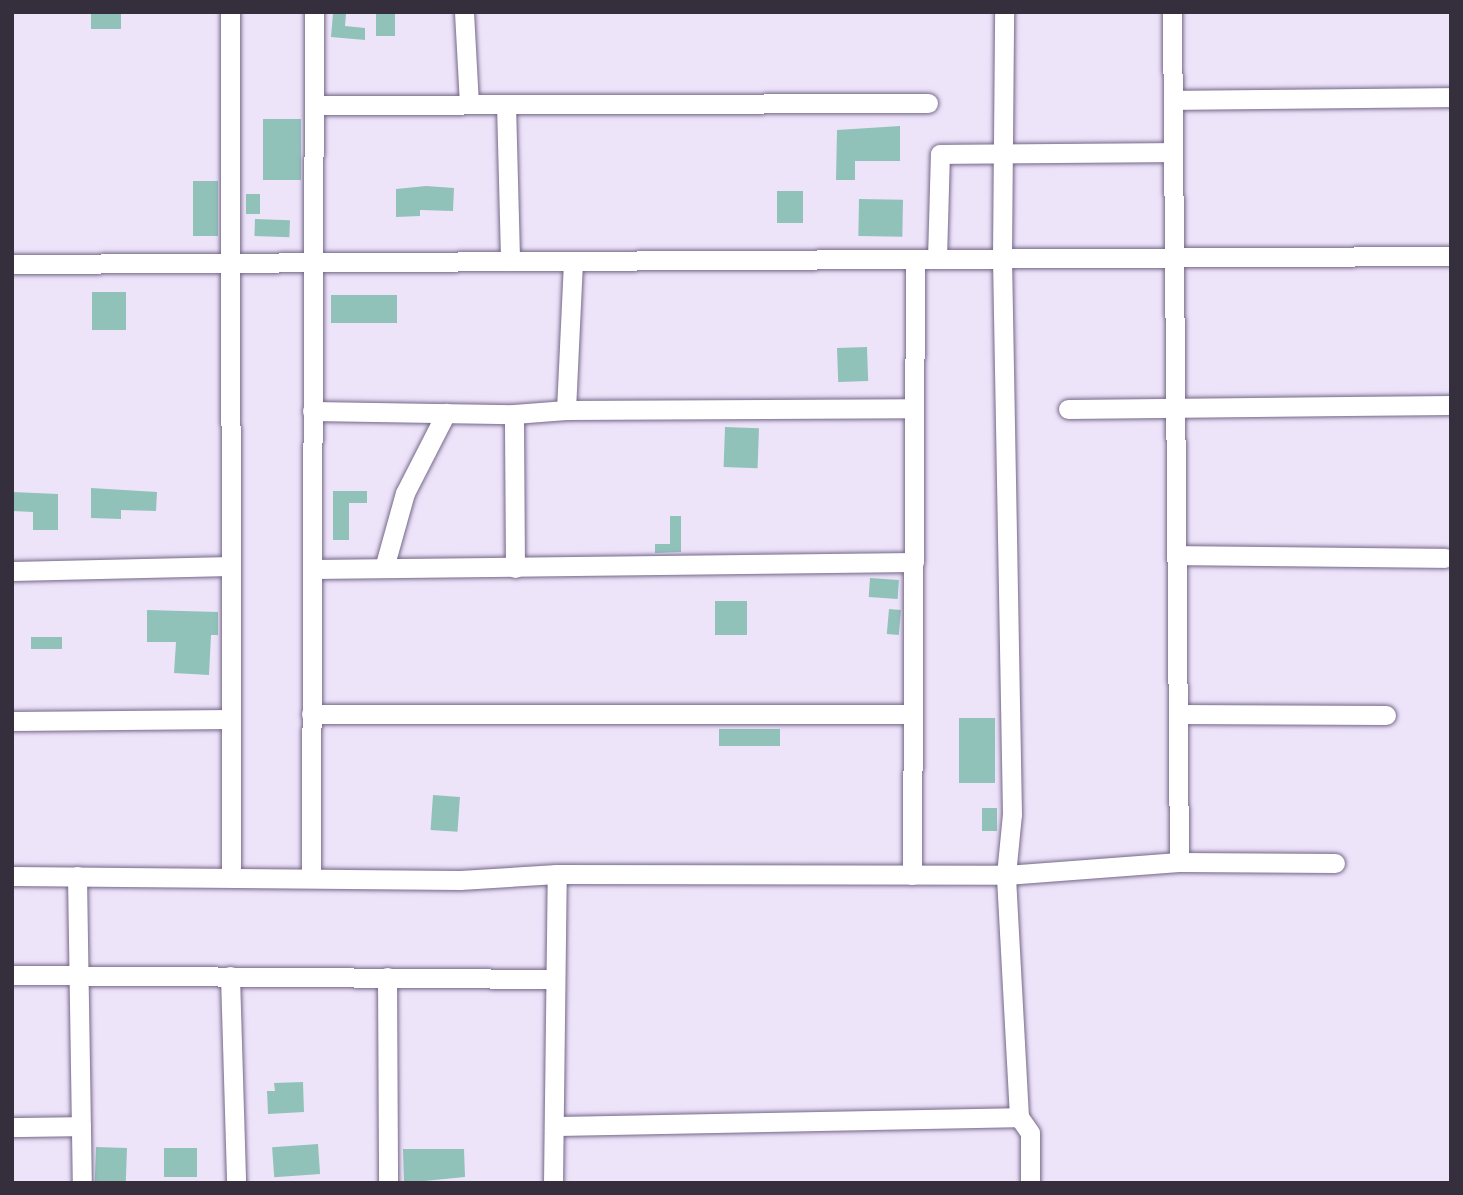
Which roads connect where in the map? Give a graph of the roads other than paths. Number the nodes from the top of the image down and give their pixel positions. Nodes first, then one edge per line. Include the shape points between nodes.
1 (230, 12) edge
2 (314, 12) edge
3 (464, 12) edge
4 (1004, 12) edge
5 (1172, 12) edge
6 (1451, 97) edge
7 (1172, 100) junction
8 (928, 103) dead end
9 (469, 104) junction
10 (506, 104) junction
11 (314, 105) junction
12 (1003, 152) junction
13 (1173, 152) junction
14 (1002, 256) junction
15 (1174, 256) junction
16 (1451, 256) edge
17 (937, 259) junction
18 (510, 261) junction
19 (573, 261) junction
20 (915, 261) junction
21 (230, 262) junction
22 (313, 262) junction
23 (12, 264) edge
24 (1451, 405) edge
25 (1175, 407) junction
26 (914, 408) junction
27 (1068, 409) dead end
28 (566, 410) junction
29 (312, 411) junction
30 (446, 413) junction
31 (513, 414) junction
32 (1177, 555) junction
33 (1445, 558) dead end
34 (914, 562) junction
35 (230, 566) junction
36 (384, 568) junction
37 (515, 568) junction
38 (312, 569) junction
39 (12, 570) edge
40 (311, 713) junction
41 (913, 714) junction
42 (1178, 714) junction
43 (1386, 715) dead end
44 (231, 719) junction
45 (12, 721) edge
46 (1179, 862) junction
47 (1335, 863) dead end
48 (557, 874) junction
49 (912, 875) junction
50 (1006, 875) junction
51 (12, 876) edge
52 (77, 876) junction
53 (231, 877) junction
54 (311, 877) junction
55 (12, 975) edge
56 (79, 975) junction
57 (230, 976) junction
58 (387, 977) junction
59 (555, 978) junction
60 (1019, 1117) junction
61 (81, 1126) junction
62 (554, 1126) junction
63 (12, 1127) edge
64 (82, 1183) edge
65 (236, 1183) edge
66 (388, 1183) edge
67 (553, 1183) edge
68 (1030, 1183) edge

1 - 21 street
2 - 11 street
3 - 9 street
4 - 12 street
5 - 7 street
6 - 7 street
7 - 13 street
8 - 10 street
9 - 10 street
9 - 11 street
10 - 18 street
11 - 22 street
12 - 13 street
12 - 14 street
12 - 17 street via 940,154
13 - 15 street
14 - 15 street
14 - 17 street
14 - 50 street via 1012,814
15 - 16 street
15 - 25 street
17 - 20 street
18 - 19 street
18 - 22 street
19 - 20 street
19 - 28 street
20 - 26 street
21 - 22 street
21 - 23 street
21 - 35 street
22 - 29 street
24 - 25 street
25 - 27 street
25 - 32 street
26 - 28 street
26 - 34 street
28 - 31 street
29 - 30 street
29 - 38 street
30 - 31 street
30 - 36 street via 405,493
31 - 37 street
32 - 33 street
32 - 42 street
34 - 37 street
34 - 41 street
35 - 39 street
35 - 44 street
36 - 37 street
36 - 38 street
38 - 40 street
40 - 41 street
40 - 54 street
41 - 49 street
42 - 43 street
42 - 46 street
44 - 45 street
44 - 53 street
46 - 47 street
46 - 50 street
48 - 49 street
48 - 54 street via 460,880
48 - 59 street
49 - 50 street
50 - 60 street
51 - 52 street
52 - 53 street
52 - 56 street
53 - 54 street
55 - 56 street
56 - 57 street
56 - 61 street
57 - 58 street
57 - 65 street
58 - 59 street
58 - 66 street
59 - 62 street
60 - 62 street
60 - 68 street via 1030,1133
61 - 63 street
61 - 64 street
62 - 67 street

